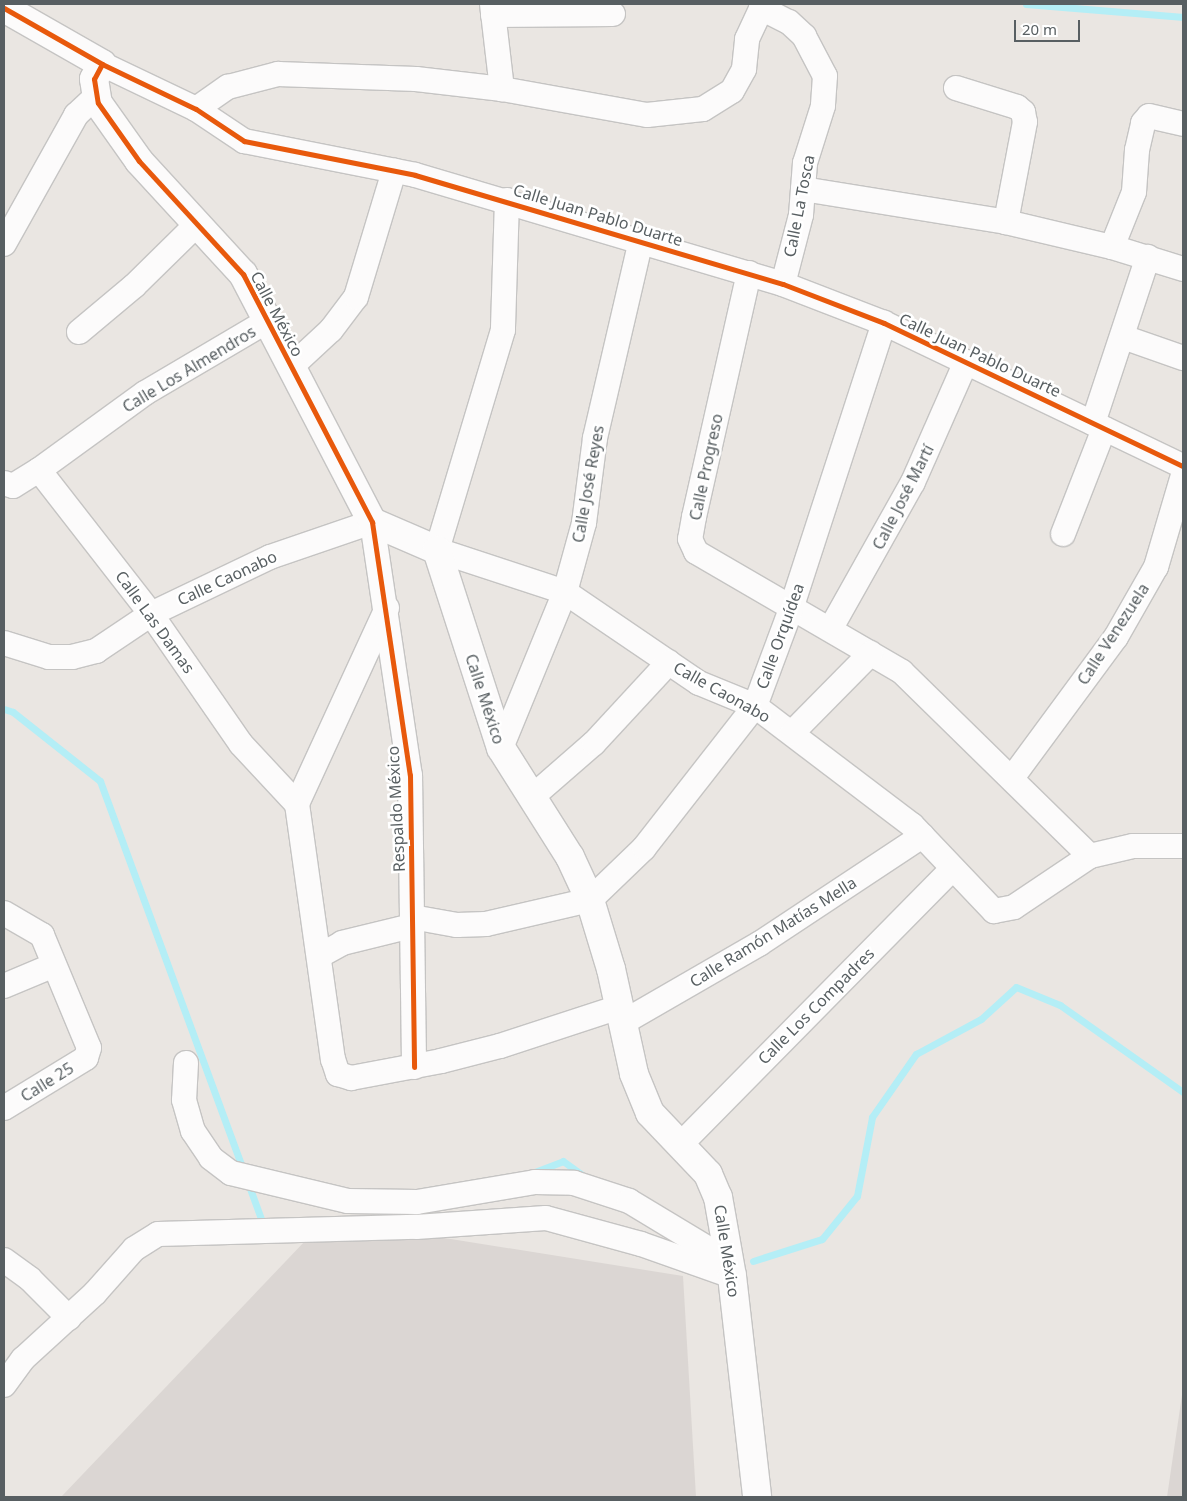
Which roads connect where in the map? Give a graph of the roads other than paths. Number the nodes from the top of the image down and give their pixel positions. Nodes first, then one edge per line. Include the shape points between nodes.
1 (762, 6) edge
2 (4, 8) edge
3 (492, 9) edge
4 (613, 14) dead end
5 (102, 64) junction
6 (956, 88) dead end
7 (502, 89) junction
8 (95, 97) junction
9 (196, 109) junction
10 (1183, 124) edge
11 (394, 171) junction
12 (803, 190) junction
13 (507, 200) junction
14 (1006, 222) junction
15 (197, 224) junction
16 (641, 241) junction
17 (4, 244) edge
18 (1112, 247) junction
19 (1148, 257) junction
20 (1183, 269) edge
21 (749, 273) junction
22 (783, 284) junction
23 (267, 321) junction
24 (884, 323) junction
25 (79, 332) dead end
26 (1123, 337) junction
27 (1183, 358) edge
28 (966, 362) junction
29 (291, 367) junction
30 (1099, 426) junction
31 (1183, 466) edge
32 (39, 470) junction
33 (1183, 474) edge
34 (4, 483) edge
35 (372, 522) junction
36 (1063, 534) dead end
37 (437, 550) junction
38 (565, 592) junction
39 (387, 608) junction
40 (791, 609) junction
41 (151, 614) junction
42 (831, 628) junction
43 (4, 643) edge
44 (872, 653) junction
45 (669, 662) junction
46 (755, 706) junction
47 (792, 734) junction
48 (501, 748) junction
49 (1012, 778) junction
50 (532, 797) junction
51 (298, 804) junction
52 (922, 836) junction
53 (1182, 840) edge
54 (1090, 856) junction
55 (952, 868) junction
56 (590, 900) junction
57 (4, 913) edge
58 (412, 921) junction
59 (319, 956) junction
60 (54, 965) junction
61 (4, 986) edge
62 (620, 1015) junction
63 (186, 1063) dead end
64 (414, 1067) junction
65 (4, 1108) edge
66 (681, 1144) junction
67 (4, 1260) edge
68 (731, 1264) junction
69 (69, 1318) junction
70 (14, 1359) edge
71 (4, 1385) edge
72 (756, 1497) edge

1 - 7 street via 747,39 744,69 732,91 703,109 647,115
1 - 12 street, Calle La Tosca via 789,22 804,36 825,76 823,106 805,163
2 - 5 street, Calle Juan Pablo Duarte
3 - 4 street
3 - 7 street
5 - 8 street via 94,79
5 - 9 street, Calle Juan Pablo Duarte
6 - 14 street via 1017,107 1023,112 1025,122
7 - 9 street via 416,79 278,74 228,87
8 - 15 street, Calle México via 139,161
8 - 17 street via 76,115
9 - 11 street, Calle Juan Pablo Duarte via 244,141
10 - 18 street via 1149,116 1143,122 1136,150 1134,192
11 - 13 street, Calle Juan Pablo Duarte
11 - 29 street via 356,297 331,330
12 - 14 street
12 - 22 street, Calle La Tosca
13 - 16 street, Calle Juan Pablo Duarte
13 - 37 street via 503,330
14 - 18 street
15 - 23 street, Calle México via 243,274
15 - 25 street via 134,286
16 - 21 street, Calle Juan Pablo Duarte
16 - 38 street, Calle José Reyes via 595,438 584,523
18 - 19 street
19 - 20 street
19 - 26 street
21 - 22 street, Calle Juan Pablo Duarte
21 - 40 street, Calle Progreso via 690,539 696,552
22 - 24 street, Calle Juan Pablo Duarte
23 - 29 street, Calle México
23 - 32 street, Calle Los Almendros via 145,392
24 - 28 street, Calle Juan Pablo Duarte
24 - 40 street, Calle Orquídea
26 - 27 street
26 - 30 street
28 - 30 street, Calle Juan Pablo Duarte
28 - 42 street, Calle José Martí via 913,482
29 - 35 street, Calle México
30 - 31 street, Calle Juan Pablo Duarte
30 - 36 street
32 - 34 street via 13,486
32 - 41 street, Calle Las Damas
33 - 49 street, Calle Venezuela via 1156,567 1116,637
35 - 37 street
35 - 39 street, Respaldo México
35 - 41 street, Calle Caonabo via 270,556
37 - 38 street, Calle Caonabo
37 - 48 street, Calle México
38 - 45 street, Calle Caonabo
38 - 48 street, Calle José Reyes
39 - 51 street
39 - 58 street, Respaldo México via 410,775
40 - 42 street, Calle Progreso
40 - 46 street, Calle Orquídea
41 - 43 street, Calle Caonabo via 96,651 72,657 49,657
41 - 51 street, Calle Las Damas via 241,744
42 - 44 street, Calle Progreso
44 - 47 street
44 - 49 street, Calle Progreso via 902,672
45 - 46 street, Calle Caonabo via 699,683
45 - 50 street via 594,743
46 - 47 street, Calle Caonabo
46 - 56 street, Calle Orquídea via 644,848
47 - 52 street, Calle Caonabo
48 - 50 street, Calle México
49 - 54 street, Calle Progreso
50 - 56 street, Calle México via 570,857
51 - 59 street
52 - 55 street, Calle Caonabo
52 - 62 street, Calle Ramón Matías Mella via 759,944
53 - 54 street
54 - 55 street, Calle Caonabo via 1014,907 994,911
55 - 66 street, Calle Los Compadres
56 - 58 street via 486,924
56 - 62 street, Calle México
57 - 60 street via 42,935
58 - 59 street via 342,943
58 - 64 street, Respaldo México
59 - 64 street, Calle Ramón Matías Mella via 333,1059 338,1074 351,1078
60 - 61 street
60 - 65 street, Calle 25 via 88,1054
62 - 64 street, Calle Ramón Matías Mella
62 - 66 street, Calle México via 634,1074 650,1114
63 - 68 street via 184,1100 194,1131 211,1158 231,1173 348,1201 417,1202 535,1182 574,1183 628,1201
66 - 68 street, Calle México via 708,1174 724,1219
67 - 69 street via 30,1279
68 - 69 street via 546,1218 416,1227 179,1232 158,1234 134,1249 119,1269
68 - 72 street, Calle México
69 - 70 street
70 - 71 street

